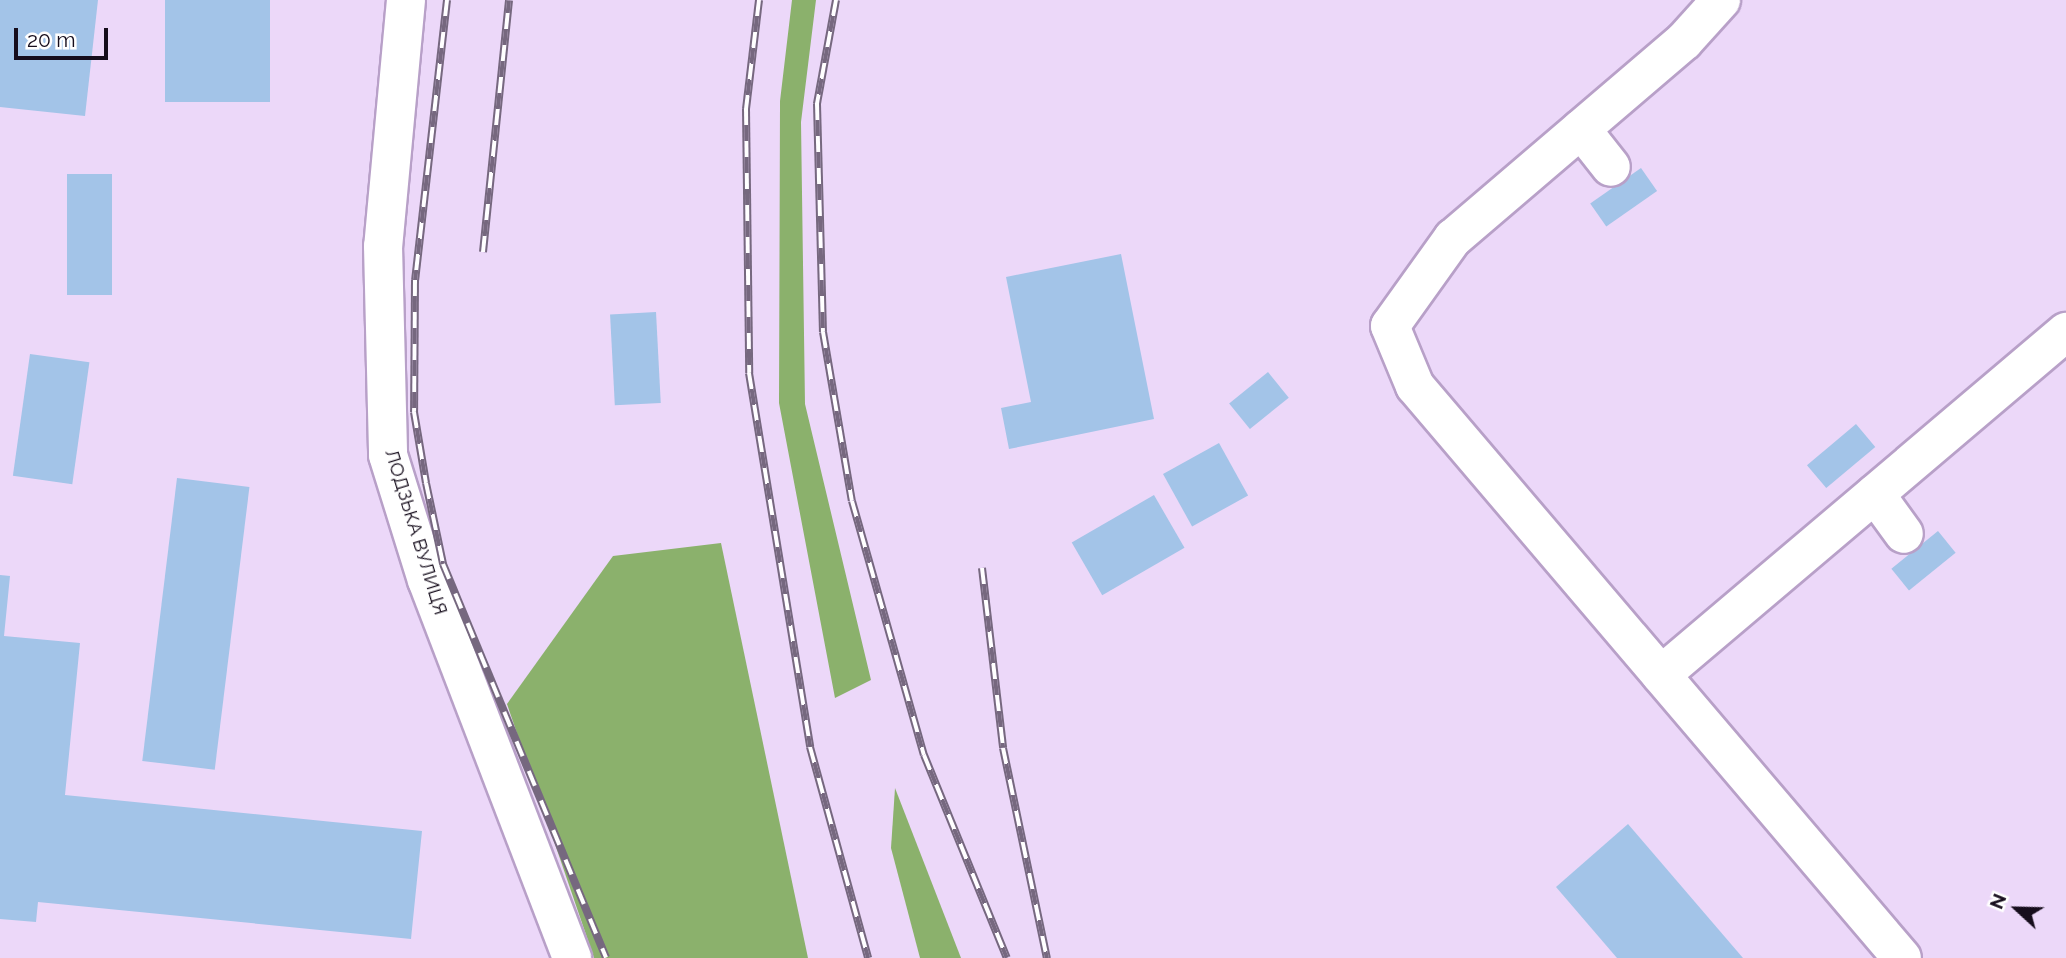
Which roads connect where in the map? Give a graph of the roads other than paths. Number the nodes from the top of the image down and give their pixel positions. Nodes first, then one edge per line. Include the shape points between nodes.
1 (406, 0) edge
2 (1721, 0) edge
3 (1581, 129) junction
4 (1611, 167) dead end
5 (2066, 332) edge
6 (1875, 494) junction
7 (1904, 534) dead end
8 (1661, 675) junction
9 (572, 958) edge
10 (1902, 958) edge

1 - 9 street, ЛОДЗЬКА ВУЛИЦЯ via 383,246 388,455 427,580
2 - 3 street via 1684,41
3 - 4 street
3 - 8 street via 1453,239 1390,326 1415,386
5 - 6 street
6 - 7 street
6 - 8 street
8 - 10 street

